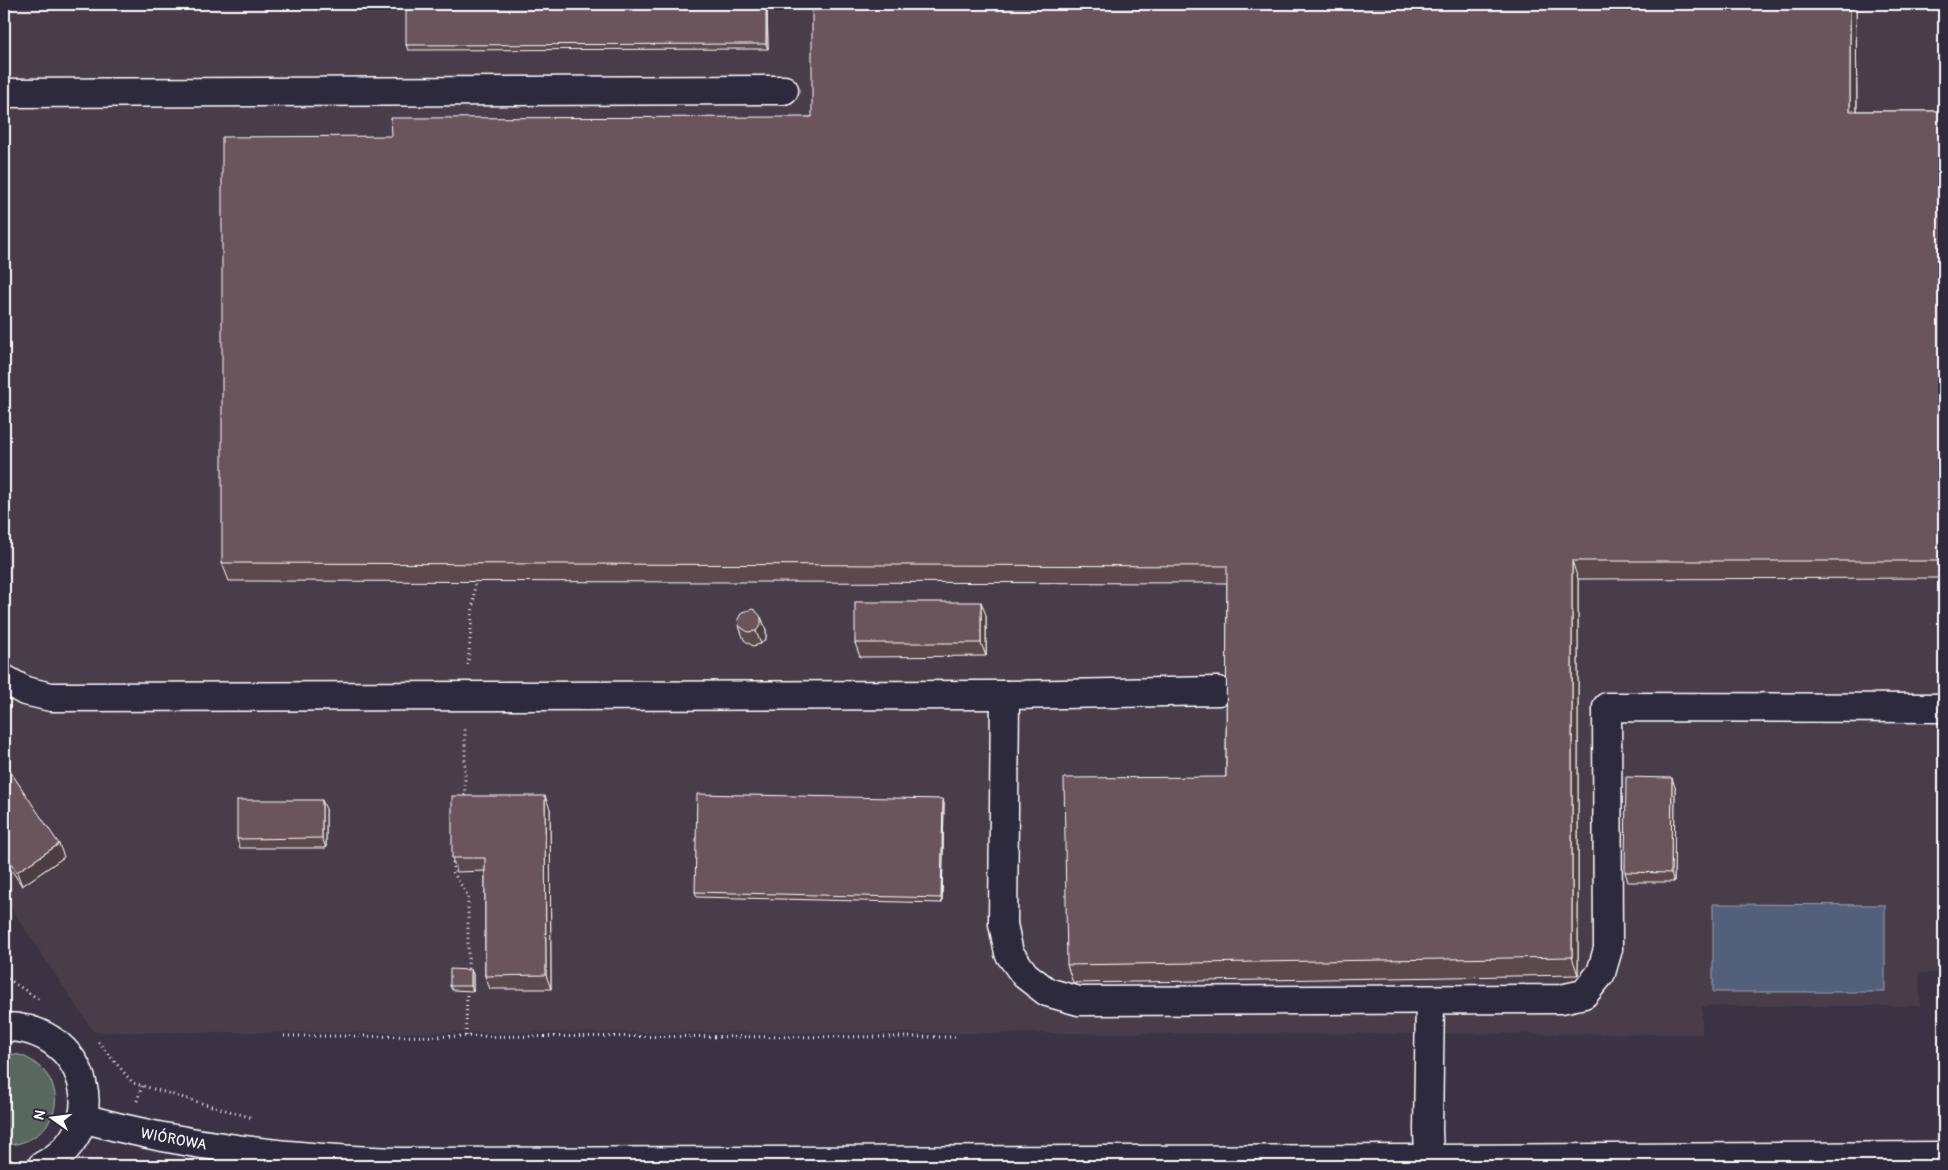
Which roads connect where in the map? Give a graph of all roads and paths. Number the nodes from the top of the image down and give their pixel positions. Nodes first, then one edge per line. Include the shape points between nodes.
1 (784, 90) dead end
2 (4, 93) edge
3 (475, 581) edge
4 (4, 679) edge
5 (1218, 691) dead end
6 (1005, 695) junction
7 (465, 696) junction
8 (1944, 708) edge
9 (459, 801) edge
10 (453, 853) edge
11 (468, 972) edge
12 (4, 976) edge
13 (467, 993) edge
14 (1430, 1000) junction
15 (44, 1003) dead end
16 (4, 1027) edge
17 (284, 1036) dead end
18 (466, 1036) junction
19 (958, 1037) dead end
20 (97, 1041) dead end
21 (82, 1118) junction
22 (253, 1118) dead end
23 (1944, 1156) edge
24 (1429, 1160) junction
25 (1499, 1163) edge
26 (42, 1166) edge

1 - 2 street
3 - 7 path
4 - 7 street via 25,690 51,697
5 - 6 street
6 - 7 street
6 - 14 street via 1003,924 1009,953 1025,975 1048,992 1079,1001
7 - 9 path via 465,794
8 - 14 street via 1607,707 1608,949 1601,973 1584,994 1562,999
10 - 11 path via 453,872 468,896
12 - 15 path
13 - 18 path
14 - 24 street
16 - 21 street via 21,1027 43,1034 59,1045 74,1062 80,1074 84,1101
17 - 18 path
18 - 19 path
20 - 22 path via 133,1083
21 - 24 street, WIÓROWA via 128,1130 251,1152 389,1162
21 - 26 street via 71,1142
23 - 25 street, WIÓROWA
24 - 25 street, WIÓROWA

